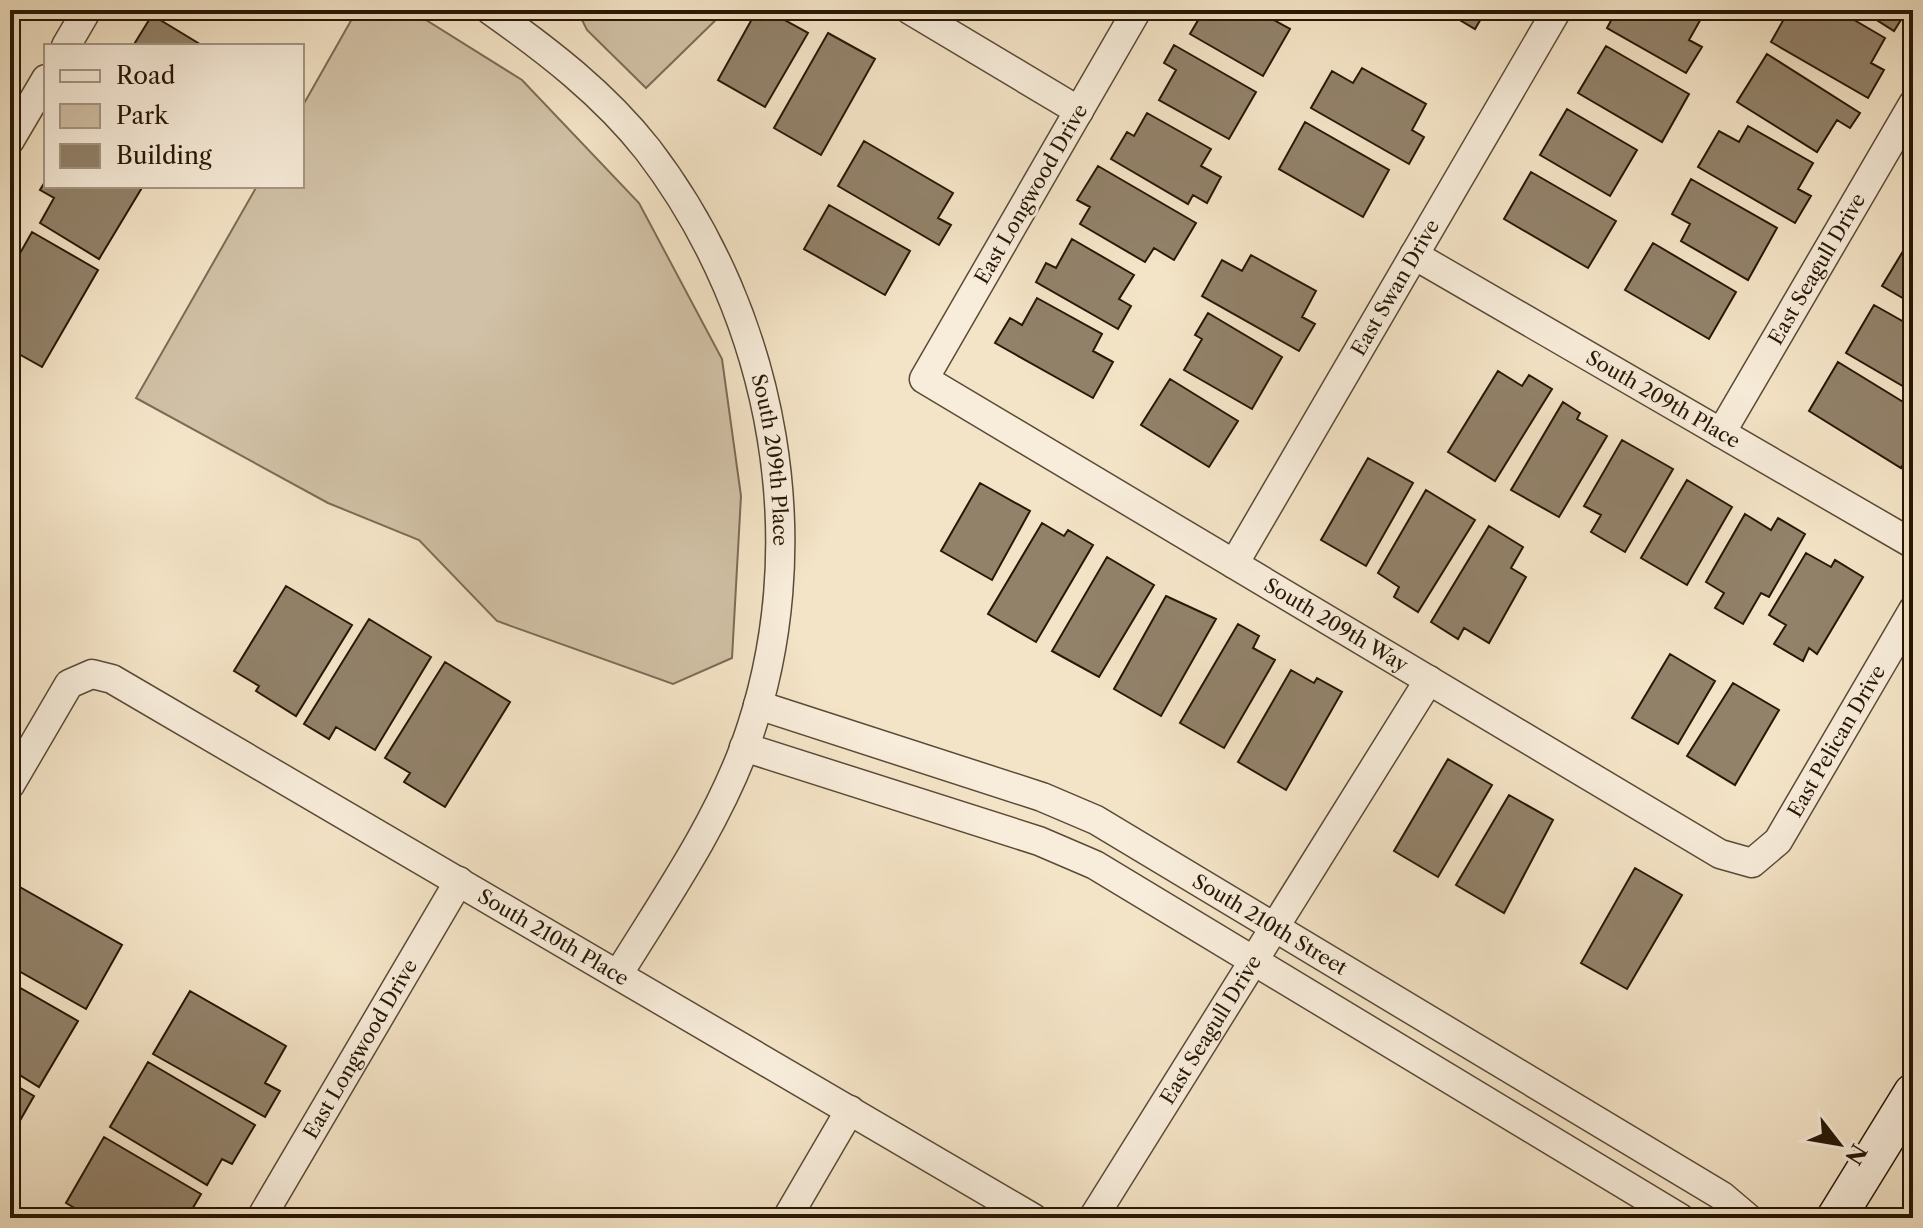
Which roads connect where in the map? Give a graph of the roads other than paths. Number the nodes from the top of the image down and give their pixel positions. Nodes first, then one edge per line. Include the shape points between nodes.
1 (87, 10) edge
2 (490, 10) edge
3 (910, 10) edge
4 (1137, 10) edge
5 (1557, 10) edge
6 (67, 44) edge
7 (44, 82) edge
8 (1913, 104) edge
9 (1079, 111) junction
10 (10, 140) edge
11 (1414, 255) junction
12 (924, 379) joint
13 (1721, 433) junction
14 (1913, 544) edge
15 (1234, 564) junction
16 (1913, 610) edge
17 (1429, 680) junction
18 (758, 705) junction
19 (744, 747) junction
20 (10, 785) edge
21 (1752, 863) joint
22 (459, 881) junction
23 (1275, 926) junction
24 (1253, 961) junction
25 (619, 973) junction
26 (1913, 1093) edge
27 (850, 1110) junction
28 (261, 1218) edge
29 (787, 1218) edge
30 (1033, 1218) edge
31 (1093, 1218) edge
32 (1680, 1218) edge
33 (1748, 1218) edge
34 (1836, 1218) edge

1 - 6 street
2 - 18 street, South 209th Place via 580,77 648,150 698,230 738,311 771,422 781,512 780,593
3 - 9 street
4 - 9 street, East Longwood Drive
5 - 11 street, East Swan Drive
7 - 10 street
8 - 13 street, East Seagull Drive
9 - 12 street, East Longwood Drive
11 - 13 street, South 209th Place
11 - 15 street, East Swan Drive
12 - 15 street, South 209th Way
13 - 14 street, South 209th Place
15 - 17 street, South 209th Way
16 - 21 street, East Pelican Drive via 1778,841
17 - 21 street, South 209th Way via 1720,854
17 - 23 street, East Seagull Drive
18 - 19 street, South 209th Place
18 - 23 street, South 210th Street via 1070,807
19 - 24 street, South 210th Street via 1073,854
19 - 25 street, South 209th Place via 698,844
20 - 22 street, South 210th Place via 69,684 92,674 112,679
22 - 25 street, South 210th Place
22 - 28 street, East Longwood Drive
23 - 24 street, East Seagull Drive
23 - 33 street, South 210th Street via 1722,1196
24 - 31 street, East Seagull Drive
24 - 32 street, South 210th Street
25 - 27 street, South 210th Place
26 - 34 street
27 - 29 street
27 - 30 street, South 210th Place

